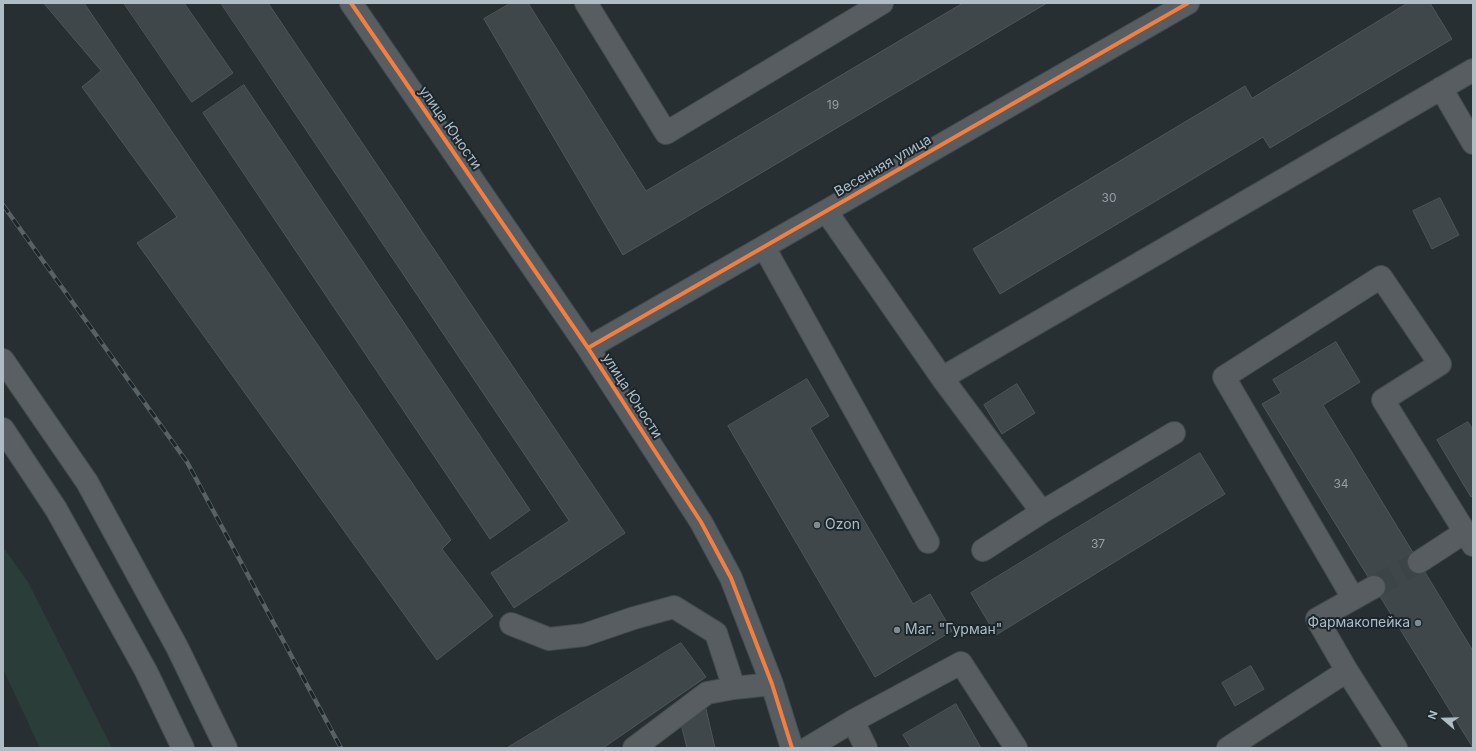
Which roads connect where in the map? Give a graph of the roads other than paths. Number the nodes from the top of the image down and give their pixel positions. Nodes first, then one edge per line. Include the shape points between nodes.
1 (351, 3) edge
2 (586, 3) edge
3 (882, 3) edge
4 (1188, 3) edge
5 (1473, 70) edge
6 (1441, 88) junction
7 (1473, 143) edge
8 (826, 211) junction
9 (764, 247) junction
10 (588, 348) junction
11 (3, 360) edge
12 (942, 378) junction
13 (3, 429) edge
14 (1174, 433) dead end
15 (1042, 512) junction
16 (1469, 538) edge
17 (928, 542) dead end
18 (983, 550) dead end
19 (1419, 562) tunnel mouth
20 (1374, 587) tunnel mouth
21 (1354, 598) junction
22 (511, 624) dead end
23 (1347, 671) junction
24 (772, 684) junction
25 (734, 688) junction
26 (853, 721) junction
27 (183, 748) edge
28 (226, 748) edge
29 (634, 748) edge
30 (792, 748) edge
31 (808, 748) edge
32 (866, 748) edge
33 (1016, 748) edge
34 (1228, 748) edge
35 (1396, 748) edge

1 - 10 street, улица Юности
2 - 3 street via 666,133
4 - 8 street, Весенняя улица
5 - 6 street
6 - 7 street
6 - 12 street
8 - 9 street, Весенняя улица
8 - 12 street
9 - 10 street, Весенняя улица
9 - 17 street
10 - 24 street, улица Юности via 701,522 731,578
11 - 28 main road via 87,482 177,647
12 - 15 street
13 - 27 main road via 60,516 146,671
14 - 15 street
15 - 18 street
16 - 19 street
16 - 21 street via 1383,400 1440,364 1382,277 1224,377
20 - 21 street
21 - 23 street via 1317,619
22 - 25 street via 549,639 584,635 674,607 716,633
23 - 34 street
23 - 35 street
24 - 25 street
24 - 30 street, улица Юности
25 - 29 street via 707,693
26 - 31 street
26 - 32 street
26 - 33 street via 961,663

